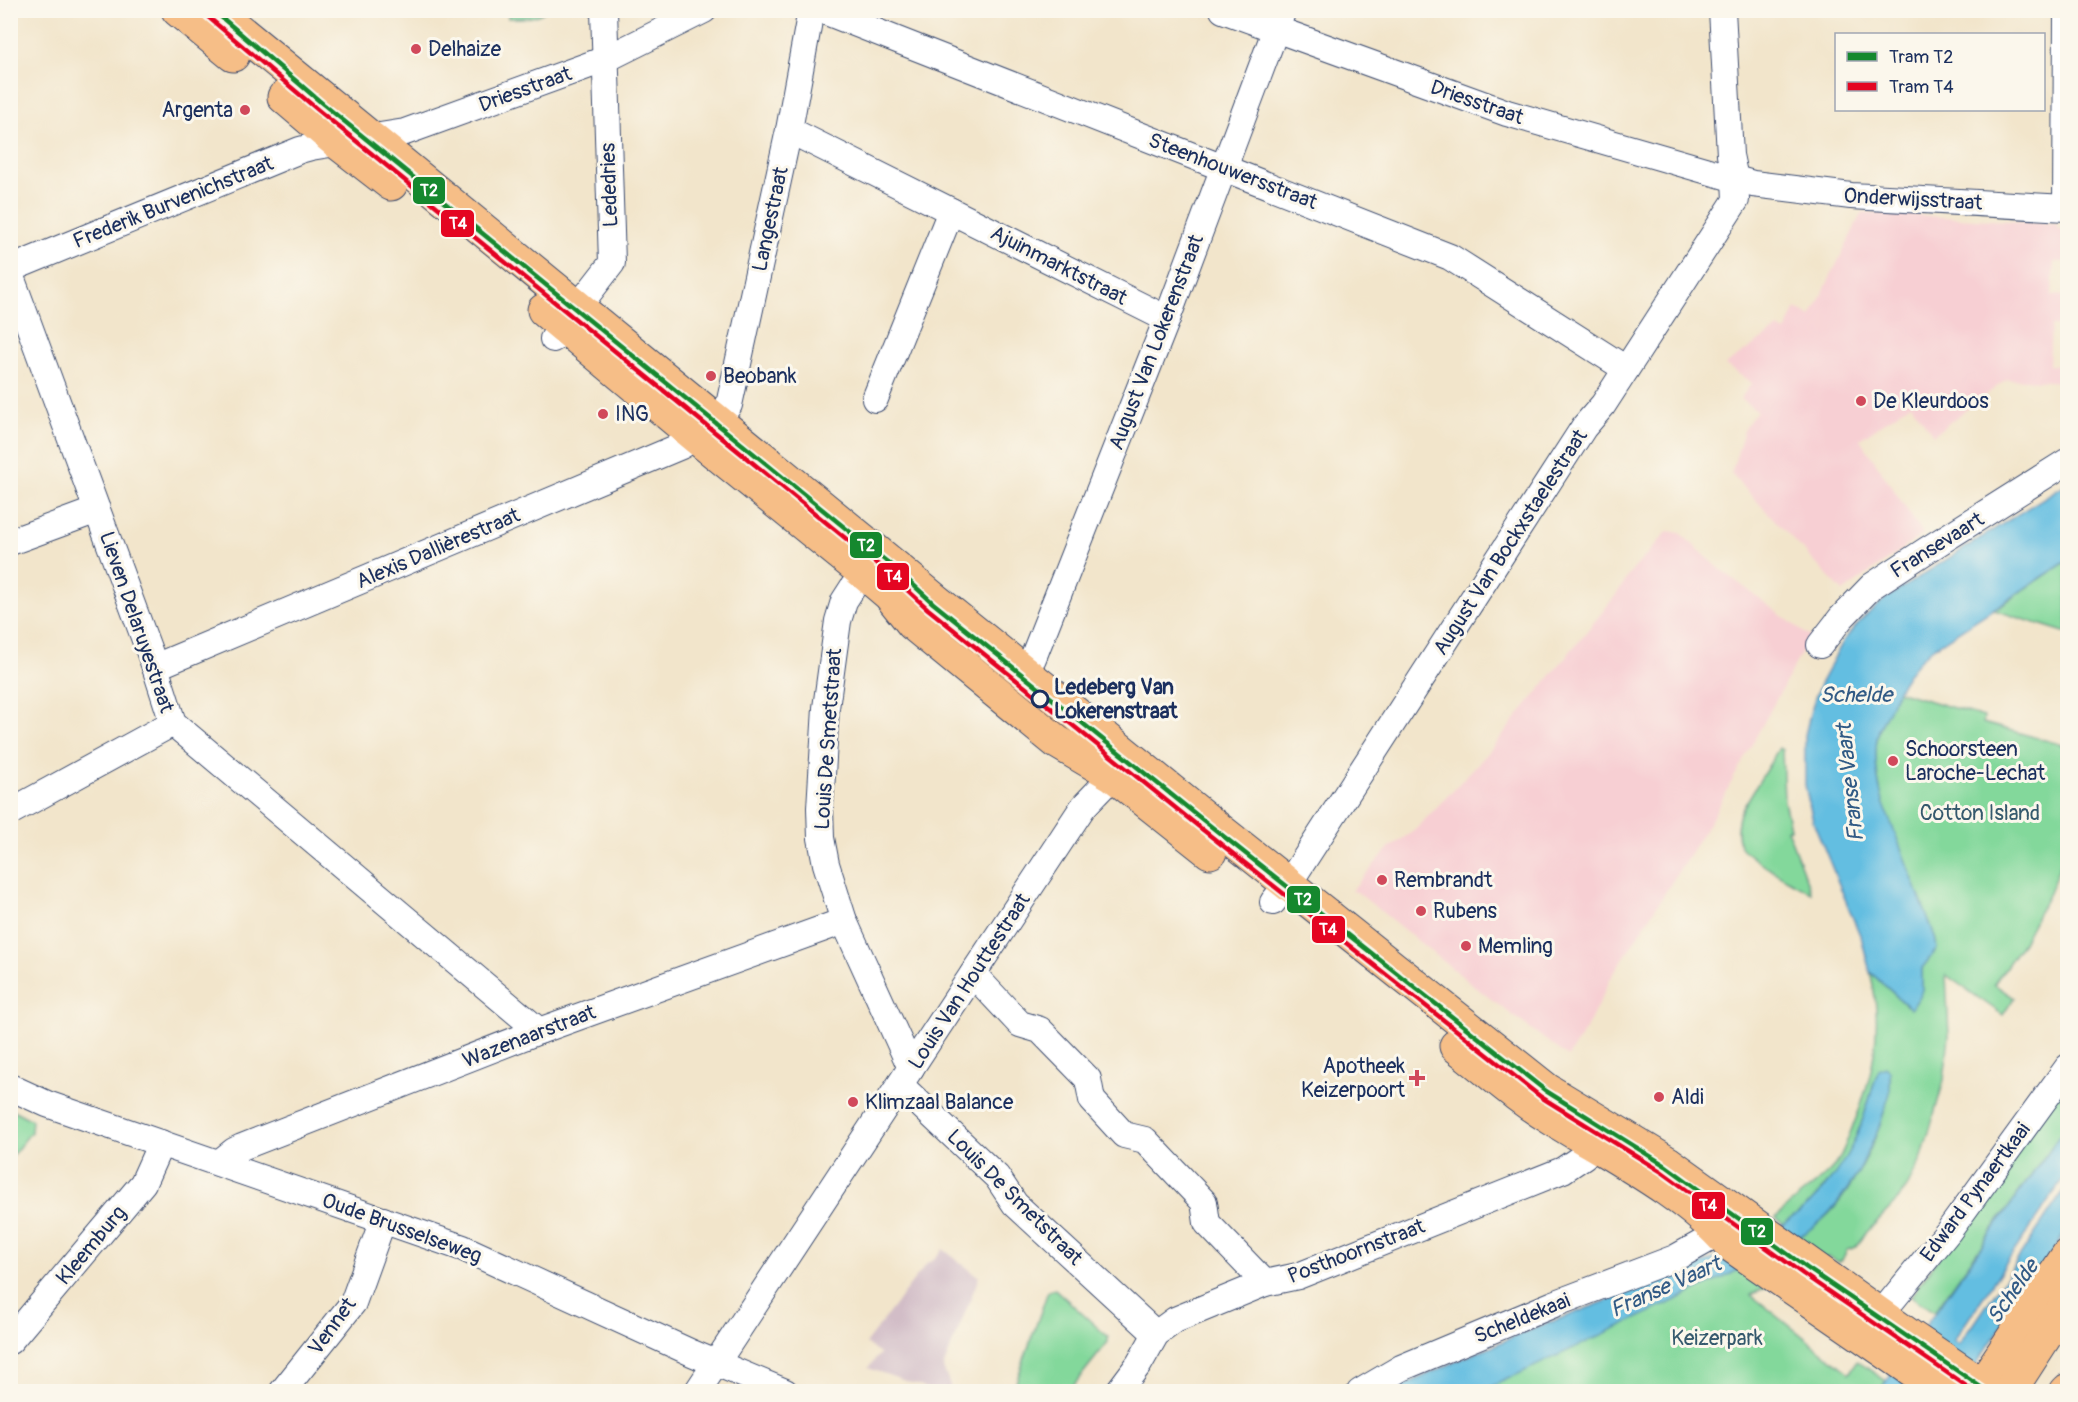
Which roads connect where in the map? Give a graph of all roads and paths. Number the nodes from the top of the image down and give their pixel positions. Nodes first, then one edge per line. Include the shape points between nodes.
1 (178, 10) edge
2 (214, 10) edge
3 (604, 10) edge
4 (704, 10) edge
5 (811, 10) edge
6 (821, 10) edge
7 (1223, 10) edge
8 (1722, 10) edge
9 (2067, 10) edge
10 (1279, 20) edge
11 (606, 59) junction
12 (789, 130) junction
13 (353, 140) junction
14 (1224, 167) junction
15 (1736, 179) junction
16 (2066, 182) edge
17 (951, 211) junction
18 (10, 269) edge
19 (10, 274) edge
20 (1167, 319) junction
21 (564, 324) junction
22 (1626, 369) junction
23 (875, 399) dead end
24 (706, 430) junction
25 (2067, 461) edge
26 (97, 510) junction
27 (10, 542) edge
28 (878, 561) junction
29 (1820, 645) dead end
30 (155, 667) junction
31 (1023, 671) junction
32 (173, 723) junction
33 (1122, 766) junction
34 (10, 812) edge
35 (1280, 893) junction
36 (844, 921) junction
37 (973, 974) junction
38 (539, 1031) junction
39 (2067, 1067) edge
40 (905, 1077) junction
41 (10, 1087) edge
42 (1598, 1133) junction
43 (161, 1143) junction
44 (219, 1163) junction
45 (383, 1220) junction
46 (1738, 1231) junction
47 (2067, 1255) edge
48 (1265, 1283) junction
49 (2067, 1301) edge
50 (1880, 1315) junction
51 (1156, 1334) junction
52 (2067, 1339) edge
53 (10, 1341) edge
54 (1904, 1347) junction
55 (716, 1363) junction
56 (1986, 1387) edge
57 (282, 1392) edge
58 (697, 1392) edge
59 (785, 1392) edge
60 (1118, 1392) edge
61 (1360, 1392) edge
62 (1944, 1392) edge
63 (2032, 1392) edge

1 - 13 main road
2 - 13 main road
3 - 11 street, Lededries
4 - 11 street, Driesstraat
5 - 12 street, Langestraat
6 - 14 street, Steenhouwersstraat
7 - 10 street, Driesstraat
8 - 15 street via 1730,155
9 - 16 street
10 - 14 street, August Van Lokerenstraat
10 - 15 street, Driesstraat via 1507,113
11 - 13 street, Driesstraat via 405,132
11 - 21 street, Lededries via 612,263
12 - 17 street, Ajuinmarktstraat
12 - 24 street, Langestraat via 729,405
13 - 18 street, Frederik Burvenichstraat via 300,150
13 - 21 main road via 376,171
14 - 20 street, August Van Lokerenstraat
14 - 22 street, Steenhouwersstraat via 1450,257
15 - 16 street, Onderwijsstraat via 1851,196 2066,208
15 - 22 street, August Van Bockxstaelestraat via 1736,200
17 - 20 street, Ajuinmarktstraat
17 - 23 street
19 - 26 street, Lieven Delaruyestraat
20 - 31 street, August Van Lokerenstraat via 1033,658
21 - 24 main road
22 - 35 street, August Van Bockxstaelestraat via 1584,427
24 - 28 main road
24 - 30 street, Alexis Dallièrestraat via 681,446
25 - 29 street, Fransevaart via 1872,586
26 - 27 street
26 - 30 street, Lieven Delaruyestraat
28 - 31 main road
28 - 33 main road via 889,594 913,624 1057,742
28 - 36 street, Louis De Smetstraat via 844,602 826,708 821,838
30 - 32 street, Lieven Delaruyestraat
31 - 33 main road
32 - 34 street
32 - 38 street, Lieven Delaruyestraat
33 - 35 main road
33 - 37 street, Louis Van Houttestraat via 1083,807
35 - 42 main road via 1547,1090
36 - 38 street, Wazenaarstraat
36 - 40 street, Louis De Smetstraat
37 - 40 street, Louis Van Houttestraat
37 - 48 street via 1020,1024 1040,1030 1088,1079 1092,1100 1124,1135 1145,1140 1204,1202 1207,1223
38 - 44 street, Wazenaarstraat via 242,1147
39 - 50 street, Edward Pynaertkaai via 1947,1232
40 - 51 street, Louis De Smetstraat via 997,1177 1015,1204
40 - 55 street, Louis Van Houttestraat
41 - 43 street, Oude Brusselseweg via 47,1104
42 - 46 main road via 1668,1163
42 - 48 street, Posthoornstraat via 1584,1156 1563,1170 1298,1276
43 - 44 street, Oude Brusselseweg
43 - 53 street, Kleemburg via 143,1183
44 - 45 street, Oude Brusselseweg
45 - 55 street, Oude Brusselseweg via 463,1248
45 - 57 street, Vennet via 353,1303
46 - 50 main road via 1811,1265
46 - 54 main road via 1781,1281
46 - 61 street, Scheldekaai via 1412,1364
47 - 56 main road
48 - 51 street, Posthoornstraat via 1175,1320
49 - 56 main road
50 - 54 main road
51 - 60 street, Posthoornstraat
52 - 63 main road
54 - 56 main road
54 - 62 main road
55 - 58 street, Louis Van Houttestraat
55 - 59 street, Oude Brusselseweg

